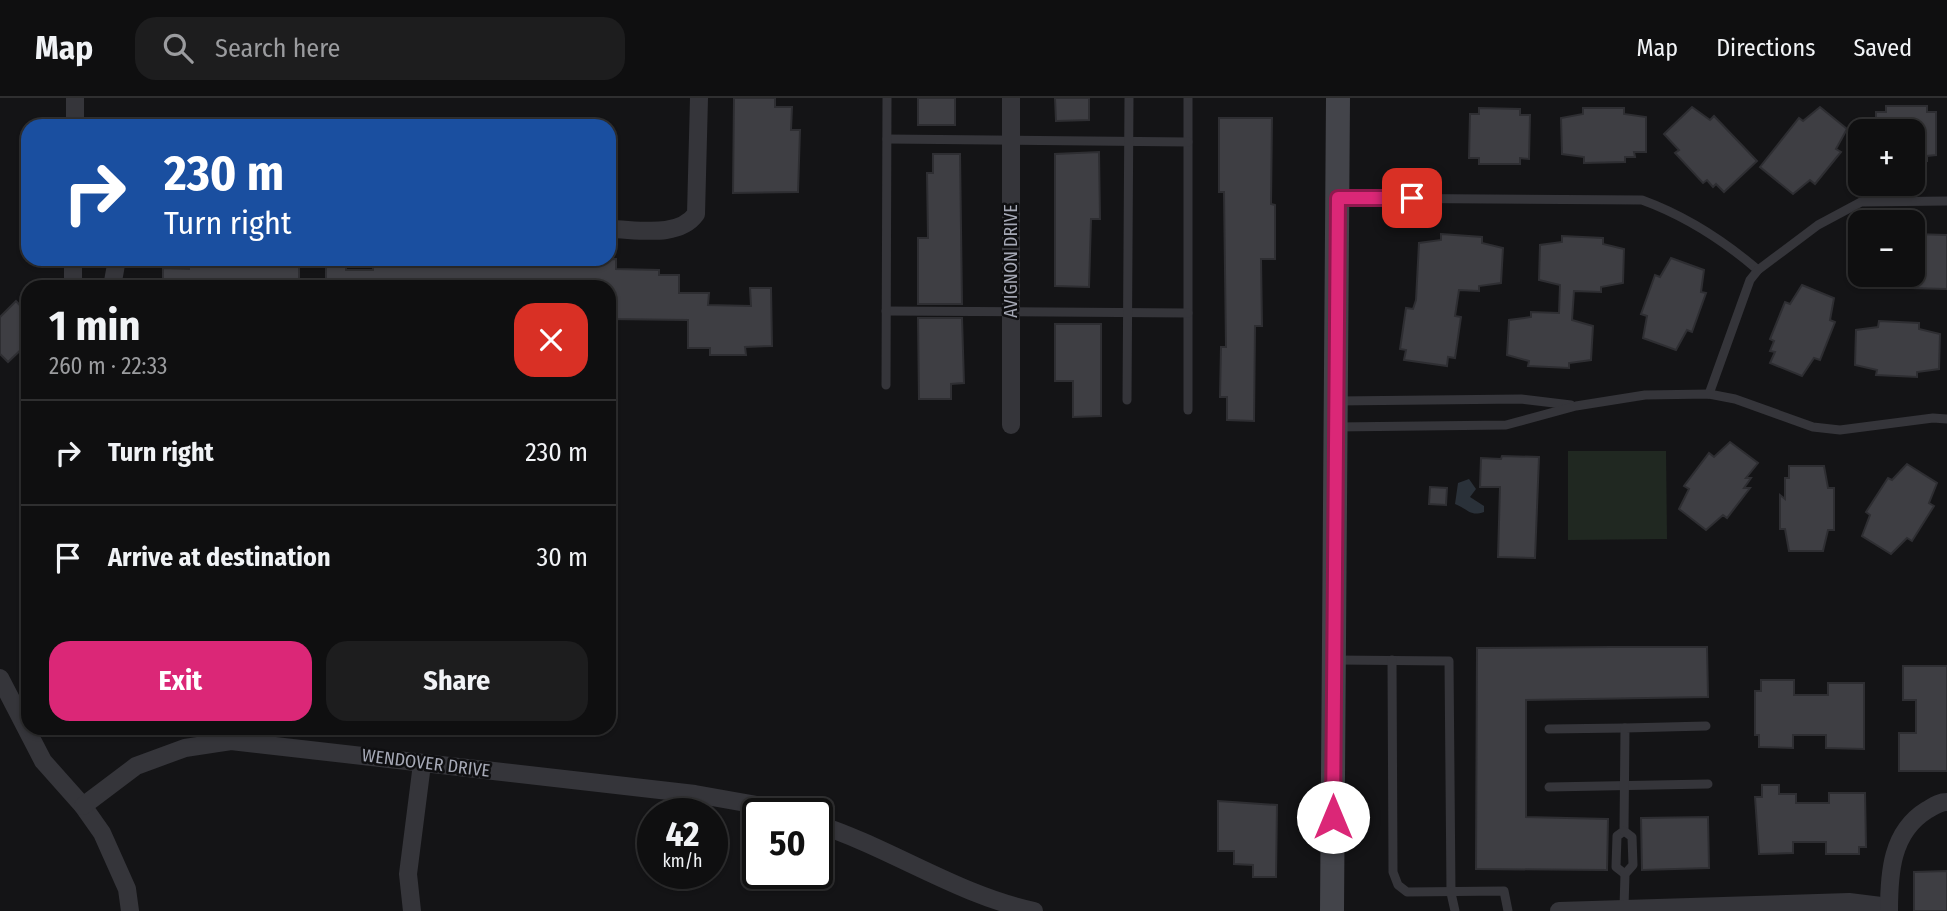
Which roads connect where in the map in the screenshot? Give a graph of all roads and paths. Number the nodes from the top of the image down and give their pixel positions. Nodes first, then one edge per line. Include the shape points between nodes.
1 (75, 98) edge
2 (699, 98) edge
3 (887, 98) edge
4 (1011, 98) edge
5 (1129, 98) edge
6 (1188, 98) edge
7 (1338, 98) edge
8 (75, 119) edge
9 (887, 139) junction
10 (1011, 140) junction
11 (1129, 142) junction
12 (1188, 142) junction
13 (1338, 198) junction
14 (1947, 201) edge
15 (616, 229) edge
16 (1758, 270) junction
17 (886, 311) junction
18 (1011, 311) junction
19 (1128, 312) junction
20 (1188, 313) junction
21 (886, 385) dead end
22 (1709, 394) junction
23 (1127, 400) dead end
24 (1335, 401) junction
25 (1576, 406) junction
26 (1188, 410) dead end
27 (1947, 419) edge
28 (1011, 425) dead end
29 (1335, 426) junction
30 (1334, 660) junction
31 (1392, 660) junction
32 (1, 686) edge
33 (21, 722) edge
34 (1706, 726) dead end
35 (1625, 728) junction
36 (1549, 729) dead end
37 (28, 735) edge
38 (422, 764) junction
39 (1708, 784) dead end
40 (1625, 786) junction
41 (1549, 787) dead end
42 (742, 802) edge
43 (1947, 802) edge
44 (83, 806) junction
45 (833, 829) edge
46 (1624, 831) junction
47 (1625, 874) junction
48 (1451, 893) junction
49 (1615, 909) edge
50 (1889, 909) edge
51 (130, 911) edge
52 (412, 911) edge
53 (1034, 911) edge
54 (1332, 911) edge
55 (1455, 911) edge
56 (1508, 911) edge
57 (1559, 911) edge

1 - 8 street
2 - 15 street via 696,214 683,227 670,230
3 - 9 lane
4 - 10 street, AVIGNON DRIVE
5 - 11 lane
6 - 12 lane
7 - 13 main road
9 - 10 lane
9 - 17 lane
10 - 11 lane
10 - 18 street, AVIGNON DRIVE
11 - 12 lane
11 - 19 lane
12 - 20 lane
13 - 16 lane via 1642,200 1670,210 1728,244
13 - 24 main road
14 - 16 lane via 1861,202 1818,225
16 - 22 lane
17 - 18 lane
17 - 21 lane
18 - 19 lane
18 - 28 street, AVIGNON DRIVE
19 - 20 lane
19 - 23 lane
20 - 26 lane
22 - 25 lane via 1645,395
22 - 27 lane via 1840,430
24 - 25 lane via 1521,399
24 - 29 main road
25 - 29 lane via 1506,425
29 - 30 main road
30 - 31 lane
30 - 54 main road
31 - 48 lane via 1393,872 1407,892
31 - 48 lane via 1449,660
32 - 33 street
34 - 35 lane
35 - 36 lane
35 - 40 lane
37 - 44 street via 43,761
38 - 42 street, WENDOVER DRIVE
38 - 44 street, WENDOVER DRIVE via 230,741 185,748 136,766
38 - 52 street via 408,874
39 - 40 lane
40 - 41 lane
40 - 46 lane
43 - 50 street via 1922,814 1906,829 1889,880
44 - 51 street via 112,855 127,889
45 - 53 street via 949,882
46 - 47 lane via 1632,837 1633,864
46 - 47 lane via 1617,836 1616,867
47 - 49 lane
48 - 55 lane
48 - 56 lane via 1504,891
49 - 50 street via 1849,902
49 - 57 street

